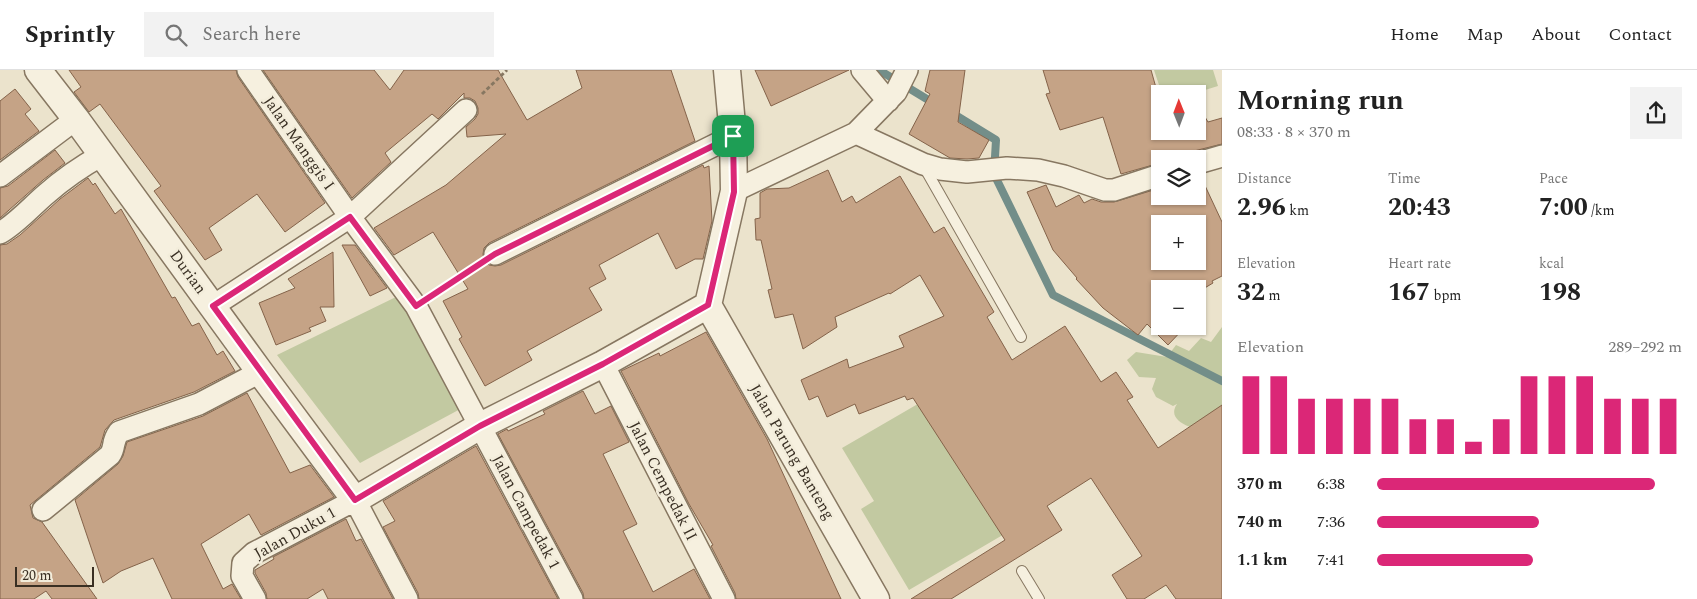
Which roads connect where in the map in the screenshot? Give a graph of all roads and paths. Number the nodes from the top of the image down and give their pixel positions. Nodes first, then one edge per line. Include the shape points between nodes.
1 (38, 70) edge
2 (248, 70) edge
3 (507, 70) edge
4 (727, 70) edge
5 (862, 70) edge
6 (907, 72) edge
7 (892, 97) junction
8 (466, 110) joint
9 (76, 119) junction
10 (856, 133) junction
11 (733, 136) junction
12 (102, 155) junction
13 (1222, 156) edge
14 (1206, 161) edge
15 (923, 164) junction
16 (0, 176) edge
17 (1151, 179) edge
18 (734, 192) junction
19 (350, 217) junction
20 (0, 232) edge
21 (495, 254) joint
22 (708, 305) junction
23 (213, 306) junction
24 (416, 306) junction
25 (1021, 337) dead end
26 (603, 364) junction
27 (260, 372) junction
28 (480, 426) junction
29 (355, 500) junction
30 (43, 510) dead end
31 (1022, 571) dead end
32 (255, 599) edge
33 (407, 599) edge
34 (572, 599) edge
35 (724, 599) edge
36 (876, 599) edge
37 (1039, 599) edge

1 - 9 street, Durian
2 - 19 street, Jalan Manggis I
3 - 8 path
4 - 11 street
5 - 7 street
6 - 7 street
7 - 10 street
8 - 19 street
9 - 12 street, Durian
9 - 16 street
10 - 15 street
10 - 18 street
11 - 18 street
11 - 21 street
12 - 20 street via 46,194
12 - 23 street, Durian
13 - 14 street
15 - 17 street via 967,172 998,168 1038,170 1104,190
15 - 25 lane
18 - 22 street
19 - 23 street
19 - 24 street, Jalan Manggis I
21 - 24 path
22 - 26 street
22 - 36 street, Jalan Parung Banteng
23 - 27 street, Durian
24 - 28 street, Jalan Campedak 1
26 - 28 street
26 - 35 street, Jalan Cempedak II
27 - 29 street, Durian
27 - 30 street via 199,404 119,432 113,440 114,450 110,455
28 - 29 street
28 - 34 street, Jalan Campedak 1
29 - 32 street, Jalan Duku 1 via 254,553 243,564 242,576
29 - 33 street
31 - 37 lane

